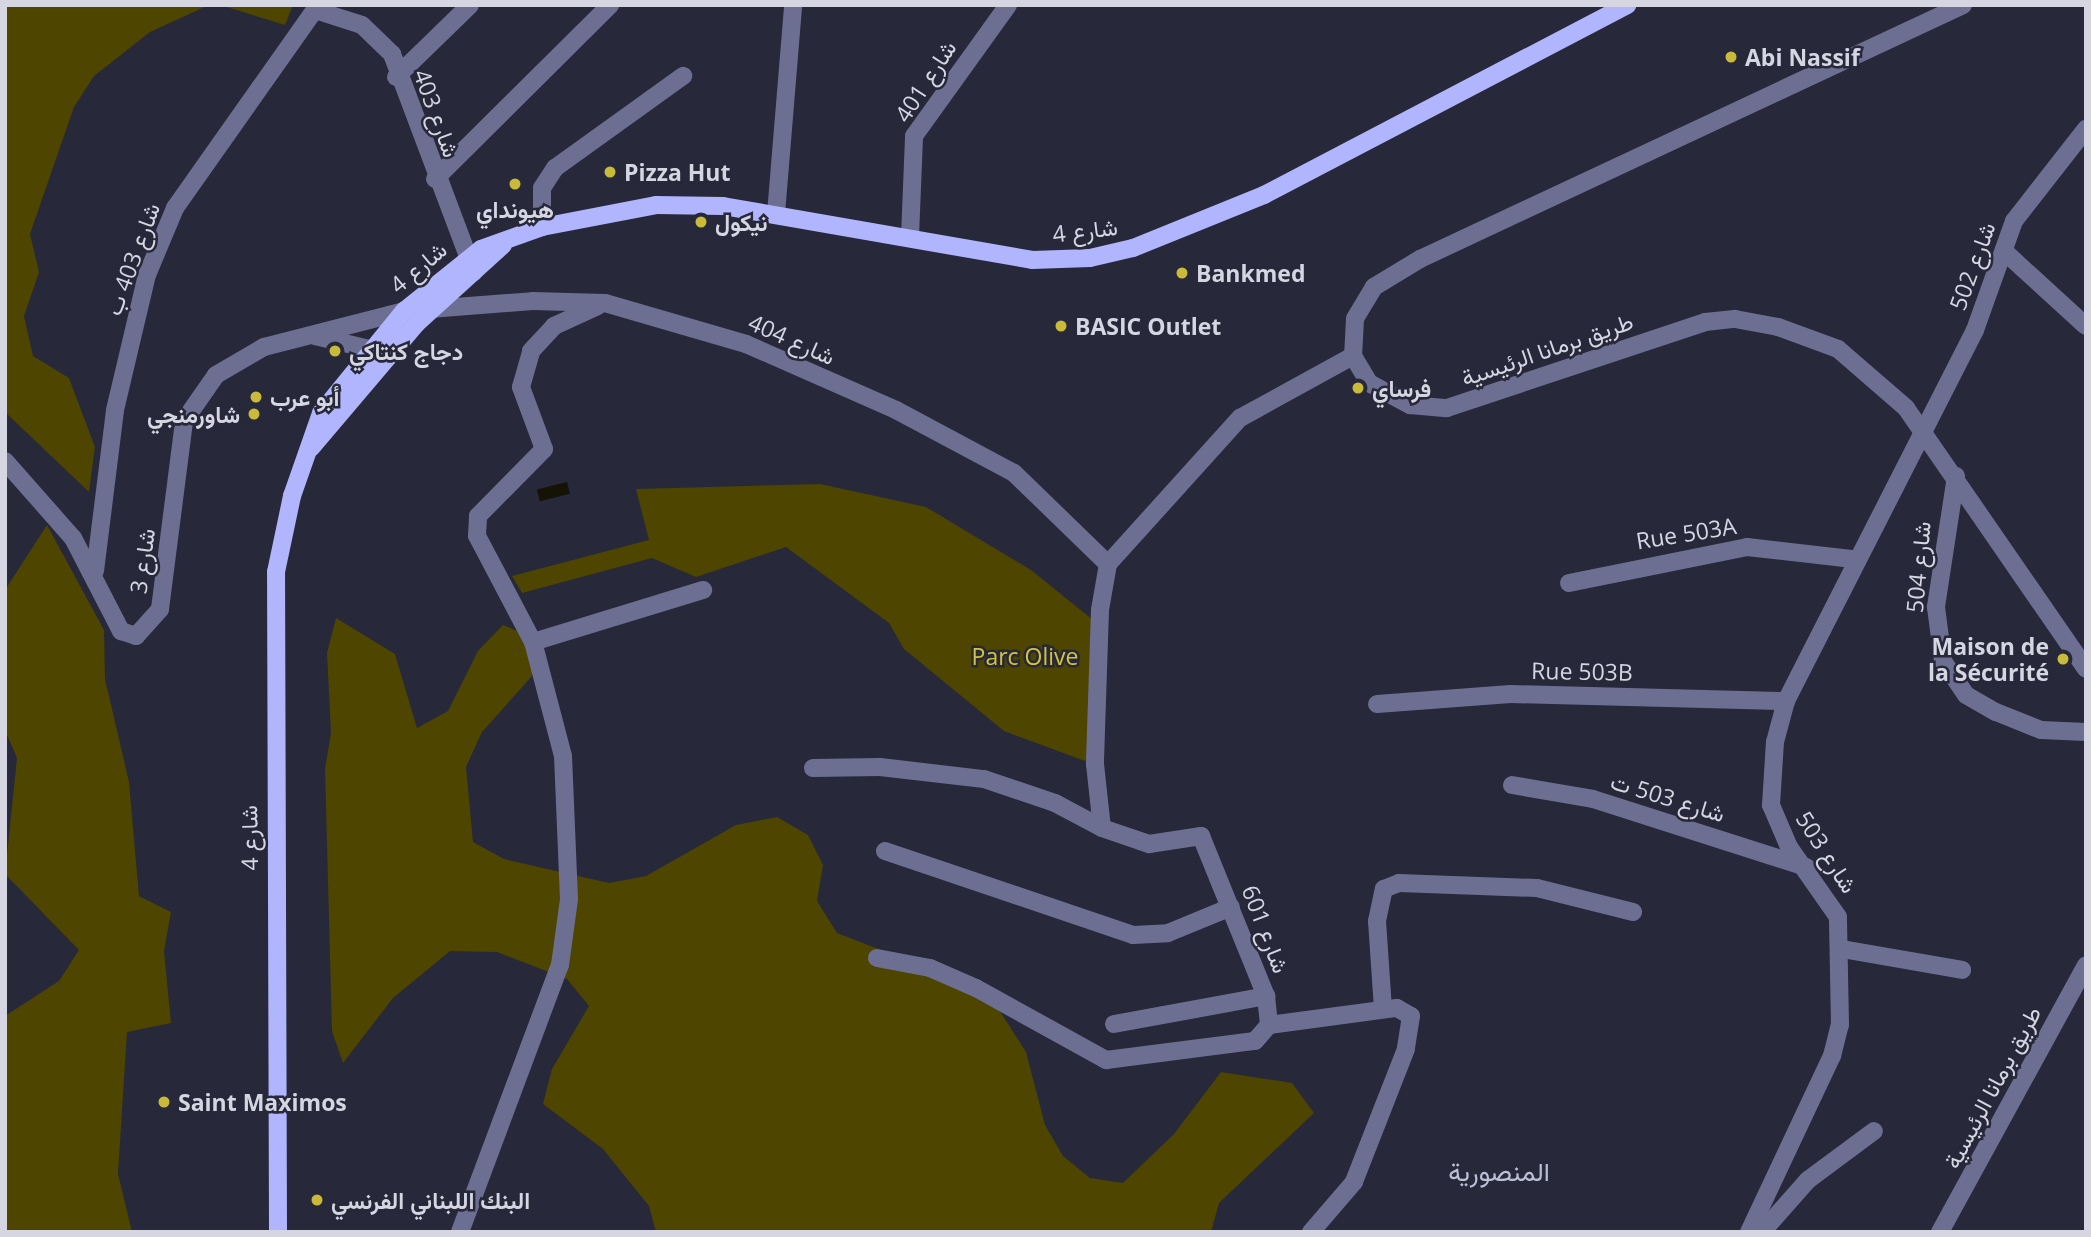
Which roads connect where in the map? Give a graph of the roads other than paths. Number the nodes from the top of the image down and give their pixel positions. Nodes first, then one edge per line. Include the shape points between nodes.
1 (470, 5) edge
2 (610, 5) edge
3 (793, 5) edge
4 (1008, 5) edge
5 (1627, 5) edge
6 (1963, 5) edge
7 (317, 8) edge
8 (683, 76) dead end
9 (396, 77) junction
10 (2086, 129) edge
11 (435, 179) junction
12 (776, 214) junction
13 (542, 227) junction
14 (910, 237) junction
15 (2006, 253) junction
16 (472, 264) junction
17 (605, 303) junction
18 (404, 311) junction
19 (426, 314) junction
20 (2086, 326) edge
21 (311, 335) junction
22 (368, 349) junction
23 (390, 353) junction
24 (1353, 356) junction
25 (1923, 430) junction
26 (311, 449) junction
27 (5, 461) edge
28 (1956, 476) junction
29 (1853, 559) junction
30 (1108, 564) junction
31 (95, 571) junction
32 (1569, 583) dead end
33 (703, 590) dead end
34 (533, 642) junction
35 (2086, 669) edge
36 (1786, 701) junction
37 (1377, 704) dead end
38 (2086, 732) edge
39 (813, 768) dead end
40 (1512, 785) dead end
41 (1102, 828) junction
42 (885, 852) dead end
43 (1806, 867) junction
44 (1231, 907) junction
45 (1633, 912) dead end
46 (1842, 949) junction
47 (877, 957) dead end
48 (2086, 965) edge
49 (1962, 970) dead end
50 (1266, 996) junction
51 (1383, 1009) junction
52 (1114, 1024) dead end
53 (1269, 1025) junction
54 (1874, 1131) dead end
55 (278, 1232) edge
56 (460, 1232) edge
57 (1311, 1232) edge
58 (1749, 1232) edge
59 (1762, 1232) edge
60 (1940, 1232) edge

1 - 9 street
2 - 11 street
3 - 12 street
4 - 14 street, شارع 401 via 914,136
5 - 14 main road, شارع 4 via 1264,195 1167,237 1090,258 1031,260
6 - 24 street via 1420,259 1374,287 1355,319
7 - 9 street, شارع 403 via 348,18 382,39
7 - 31 street, شارع 403 ب via 175,208 148,275 115,410
8 - 13 street via 555,168 542,188
9 - 11 street, شارع 403
10 - 15 street, شارع 502 via 2014,221
11 - 16 street, شارع 403
12 - 13 main road, شارع 4 via 656,205
12 - 14 main road, شارع 4
13 - 16 main road, شارع 4
15 - 20 street
15 - 25 street, شارع 502
16 - 18 main road, شارع 4
16 - 19 main road, شارع 4
17 - 19 street, شارع 404 via 533,301
17 - 30 street, شارع 404 via 746,344 918,421 1014,473
17 - 34 street via 554,326 531,351 521,387 544,449 478,516 477,536
18 - 19 street, شارع 404
18 - 21 street, شارع 3
18 - 22 main road, شارع 4
19 - 23 main road, شارع 4
21 - 22 street
21 - 31 street, شارع 3 via 242,357 216,375 184,421 160,610 148,629 136,636 121,631
22 - 23 street
22 - 26 main road, شارع 4 via 321,414
23 - 26 main road, شارع 4
24 - 25 street, طريق برمانا الرئيسية via 1369,383 1410,405 1447,408 1666,334 1735,319 1838,349 1906,408
24 - 30 street via 1240,418
25 - 28 street, طريق برمانا الرئيسية
25 - 29 street, شارع 503
26 - 55 main road, شارع 4 via 289,508 273,604
27 - 31 street, شارع 3 via 32,484
28 - 35 street, طريق برمانا الرئيسية
28 - 38 street, شارع 504 via 1936,607 1943,661 1966,695 1997,712 2041,730
29 - 32 street, Rue 503A via 1747,547
29 - 36 street, شارع 503
30 - 41 street via 1100,610 1095,764
33 - 34 street
34 - 56 street via 563,756 569,899 560,965
36 - 37 street, Rue 503B via 1511,694
36 - 43 street, شارع 503 via 1775,742 1771,805 1789,847
39 - 41 street via 880,767 984,779 1055,803
40 - 43 street, شارع 503 ت via 1593,799
41 - 44 street, شارع 601 via 1149,844 1201,836
42 - 44 street via 1133,935 1168,933
43 - 46 street, شارع 503 via 1839,917
44 - 50 street, شارع 601
45 - 51 street via 1537,888 1399,883 1384,889 1377,920
46 - 49 street
46 - 58 street, شارع 503 via 1840,1025 1832,1056
47 - 53 street via 930,968 976,988 1106,1060 1255,1041
48 - 60 street, طريق برمانا الرئيسية
50 - 52 street
50 - 53 street, شارع 601
51 - 53 street
51 - 57 street via 1411,1016 1406,1049 1353,1182
54 - 59 street via 1808,1180

